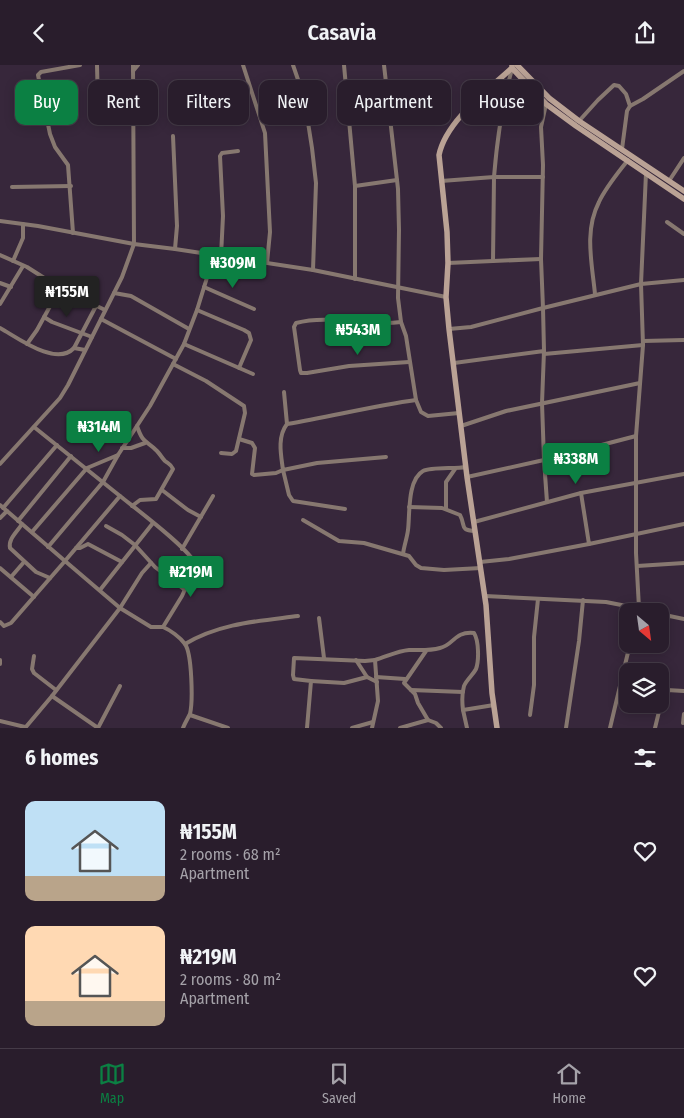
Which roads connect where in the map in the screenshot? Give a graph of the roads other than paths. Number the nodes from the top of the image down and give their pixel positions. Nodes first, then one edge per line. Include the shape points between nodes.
1 (80, 65) edge
2 (97, 65) edge
3 (133, 65) edge
4 (138, 65) edge
5 (243, 65) edge
6 (293, 65) edge
7 (344, 65) edge
8 (384, 65) edge
9 (514, 66) edge
10 (133, 71) junction
11 (684, 71) edge
12 (97, 80) edge
13 (546, 104) junction
14 (630, 106) junction
15 (577, 123) junction
16 (173, 136) dead end
17 (622, 149) junction
18 (238, 151) dead end
19 (684, 157) edge
20 (628, 160) junction
21 (646, 173) junction
22 (494, 177) junction
23 (543, 177) junction
24 (397, 180) junction
25 (441, 181) junction
26 (669, 181) junction
27 (71, 186) junction
28 (355, 186) junction
29 (12, 187) dead end
30 (684, 191) edge
31 (684, 199) edge
32 (0, 221) edge
33 (667, 222) dead end
34 (23, 224) junction
35 (73, 233) junction
36 (684, 234) edge
37 (134, 244) junction
38 (175, 249) junction
39 (0, 255) edge
40 (214, 255) junction
41 (220, 256) junction
42 (541, 259) junction
43 (13, 261) junction
44 (493, 261) junction
45 (267, 263) junction
46 (448, 263) junction
47 (24, 265) junction
48 (313, 270) junction
49 (355, 279) junction
50 (684, 280) edge
51 (0, 283) edge
52 (641, 284) junction
53 (11, 287) junction
54 (204, 287) junction
55 (397, 287) junction
56 (60, 288) junction
57 (114, 293) junction
58 (595, 294) junction
59 (446, 297) junction
60 (0, 304) edge
61 (96, 306) junction
62 (542, 308) junction
63 (254, 309) dead end
64 (105, 310) junction
65 (197, 310) junction
66 (44, 317) junction
67 (101, 319) junction
68 (401, 322) junction
69 (2, 329) edge
70 (189, 329) junction
71 (449, 329) junction
72 (82, 333) junction
73 (0, 336) edge
74 (92, 337) junction
75 (684, 340) edge
76 (643, 343) junction
77 (27, 344) junction
78 (184, 344) junction
79 (74, 348) junction
80 (85, 350) junction
81 (544, 353) junction
82 (176, 359) junction
83 (410, 362) junction
84 (454, 363) junction
85 (173, 364) junction
86 (239, 368) junction
87 (253, 374) dead end
88 (640, 383) junction
89 (284, 392) dead end
90 (416, 400) junction
91 (542, 403) junction
92 (459, 413) junction
93 (287, 424) junction
94 (137, 426) junction
95 (461, 426) junction
96 (34, 427) junction
97 (636, 436) junction
98 (239, 439) junction
99 (145, 443) junction
100 (57, 445) junction
101 (122, 448) junction
102 (220, 453) dead end
103 (118, 455) junction
104 (71, 456) junction
105 (386, 457) dead end
106 (544, 460) junction
107 (0, 464) edge
108 (466, 467) junction
109 (87, 468) junction
110 (455, 469) junction
111 (283, 470) junction
112 (684, 474) edge
113 (467, 477) junction
114 (103, 482) junction
115 (635, 484) junction
116 (162, 490) junction
117 (581, 493) junction
118 (120, 496) junction
119 (213, 496) dead end
120 (547, 502) junction
121 (132, 506) junction
122 (409, 507) junction
123 (3, 508) edge
124 (345, 509) dead end
125 (446, 509) junction
126 (201, 517) junction
127 (0, 518) edge
128 (303, 520) dead end
129 (474, 522) junction
130 (20, 523) junction
131 (153, 523) junction
132 (684, 524) edge
133 (106, 526) dead end
134 (475, 531) junction
135 (32, 532) junction
136 (637, 535) junction
137 (589, 544) junction
138 (135, 545) junction
139 (48, 547) junction
140 (76, 548) junction
141 (182, 549) junction
142 (403, 554) junction
143 (65, 561) junction
144 (122, 562) junction
145 (24, 563) junction
146 (151, 563) junction
147 (684, 563) edge
148 (480, 565) junction
149 (637, 566) junction
150 (0, 567) edge
151 (11, 577) junction
152 (50, 578) junction
153 (100, 590) junction
154 (185, 590) junction
155 (485, 596) junction
156 (34, 597) junction
157 (538, 599) junction
158 (583, 600) junction
159 (635, 603) edge
160 (619, 606) edge
161 (120, 608) junction
162 (669, 615) edge
163 (298, 616) dead end
164 (319, 618) dead end
165 (684, 619) edge
166 (0, 622) edge
167 (163, 627) junction
168 (185, 644) junction
169 (426, 651) junction
170 (628, 653) edge
171 (34, 656) dead end
172 (324, 658) junction
173 (375, 659) junction
174 (0, 660) edge
175 (356, 660) junction
176 (0, 664) edge
177 (367, 677) junction
178 (376, 677) junction
179 (405, 679) junction
180 (311, 681) junction
181 (377, 682) junction
182 (120, 687) dead end
183 (56, 690) junction
184 (411, 690) junction
185 (684, 691) edge
186 (463, 692) junction
187 (52, 696) junction
188 (494, 705) junction
189 (463, 710) junction
190 (684, 714) edge
191 (190, 715) junction
192 (530, 715) dead end
193 (428, 719) junction
194 (0, 721) edge
195 (373, 722) junction
196 (683, 723) dead end
197 (92, 724) junction
198 (25, 728) edge
199 (88, 728) edge
200 (98, 728) edge
201 (184, 728) edge
202 (228, 728) edge
203 (307, 728) edge
204 (352, 728) edge
205 (372, 728) edge
206 (400, 728) edge
207 (441, 728) edge
208 (467, 728) edge
209 (497, 728) edge
210 (566, 728) edge
211 (610, 728) edge
212 (655, 728) edge

1 - 27 street via 38,75 50,134 68,165
2 - 12 street
3 - 10 street
4 - 10 street
5 - 45 street via 265,133 270,232
6 - 48 street via 304,97 316,183
7 - 28 street
8 - 24 street
9 - 13 street
9 - 15 street
9 - 22 street via 503,106
9 - 25 street via 466,111 446,136 438,155
10 - 37 street
11 - 14 street
13 - 15 street
13 - 23 street via 541,127
14 - 15 street via 626,95 615,85
14 - 17 street
15 - 17 street
15 - 20 street
16 - 38 street
17 - 26 street
18 - 41 street via 220,156
19 - 26 street
20 - 21 street
20 - 58 street via 594,212 590,245
21 - 31 street
21 - 52 street
22 - 23 street
22 - 25 street
22 - 44 street
23 - 42 street
24 - 28 street
24 - 55 street
25 - 46 street
26 - 30 street
27 - 29 street
27 - 35 street
28 - 49 street
32 - 34 street
33 - 36 street
34 - 35 street
34 - 43 street via 23,238
35 - 37 street
37 - 38 street
37 - 57 street
38 - 40 street
39 - 43 street
40 - 41 street
40 - 54 street
41 - 45 street
42 - 44 street
42 - 62 street
43 - 47 street
44 - 46 street
45 - 48 street
46 - 59 street
47 - 53 street
47 - 56 street
48 - 49 street
49 - 55 street
50 - 52 street
51 - 53 street
52 - 58 street
52 - 76 street
53 - 60 street
54 - 63 street
54 - 65 street
55 - 59 street
55 - 68 street
56 - 61 street
56 - 66 street
57 - 64 street
57 - 70 street via 131,296
58 - 62 street
59 - 71 street
61 - 64 street
61 - 72 street
62 - 71 street via 471,327
62 - 81 street
64 - 67 street
65 - 70 street
65 - 86 street via 249,333 250,340
66 - 72 street
66 - 77 street
67 - 74 street
67 - 82 street
68 - 83 street
68 - 83 street via 379,324 315,320 296,323 300,369 302,373
69 - 73 street
69 - 77 street
70 - 78 street
71 - 84 street
72 - 74 street
72 - 79 street
74 - 80 street
75 - 76 street
76 - 81 street
76 - 88 street
77 - 79 street via 60,355
78 - 82 street
78 - 86 street
79 - 80 street
80 - 96 street via 60,398
81 - 84 street
81 - 91 street
82 - 85 street
83 - 90 street
84 - 92 street
85 - 94 street
85 - 98 street via 244,406
86 - 87 street
88 - 91 street
88 - 97 street
89 - 93 street
90 - 92 street via 421,412 428,416
90 - 93 street
91 - 95 street
91 - 106 street
92 - 95 street
93 - 111 street via 280,444
94 - 99 street
94 - 101 street
95 - 108 street
96 - 100 street
96 - 107 street
97 - 106 street
97 - 115 street
98 - 102 street via 234,453
98 - 111 street via 252,443 255,448 252,474
99 - 101 street
99 - 116 street via 172,466
100 - 104 street
100 - 123 street
101 - 103 street
103 - 109 street
103 - 114 street
104 - 109 street
104 - 130 street
105 - 111 street via 317,463
106 - 113 street
106 - 120 street
108 - 110 street
108 - 113 street
109 - 114 street
109 - 135 street
110 - 122 street via 424,470 413,483
110 - 125 street via 446,482
111 - 124 street via 293,501
112 - 115 street
113 - 129 street
114 - 118 street
114 - 139 street
115 - 117 street
115 - 136 street
116 - 121 street via 153,501 140,501
116 - 126 street
117 - 120 street
117 - 137 street
118 - 121 street
118 - 140 street
119 - 126 street
120 - 129 street
121 - 131 street
122 - 125 street
122 - 142 street
123 - 127 street
123 - 130 street
125 - 134 street via 460,515 463,528
126 - 141 street
128 - 142 street via 339,541 364,543
129 - 134 street
130 - 135 street
130 - 145 street via 9,544
131 - 138 street
131 - 141 street
132 - 136 street
133 - 138 street
134 - 148 street
135 - 139 street
136 - 137 street
136 - 149 street
137 - 148 street
138 - 144 street
138 - 146 street
139 - 143 street
140 - 143 street
140 - 144 street via 88,544
141 - 154 street via 196,565
142 - 148 street via 412,557 416,565 422,567 444,570
143 - 152 street
143 - 153 street
144 - 153 street
145 - 151 street
145 - 152 street
146 - 154 street
146 - 161 street
147 - 149 street
148 - 155 street
149 - 159 street
150 - 151 street
151 - 156 street
152 - 156 street
153 - 161 street
154 - 167 street
155 - 157 street
155 - 188 street
156 - 166 street via 8,625
157 - 158 street
157 - 192 street
158 - 160 street
158 - 210 street
161 - 167 street via 151,627
161 - 183 street
162 - 165 street
163 - 168 street via 228,626
164 - 172 street
167 - 168 street
168 - 191 street via 192,689
169 - 173 street via 401,651
169 - 179 street
169 - 186 street via 442,648 462,633 475,635 476,669
170 - 211 street
171 - 183 street via 34,673
172 - 175 street
172 - 180 street via 293,659 294,679
173 - 175 street
173 - 178 street
174 - 176 street
175 - 177 street
177 - 180 street via 344,683
177 - 181 street
178 - 179 street
178 - 181 street
179 - 184 street via 404,685
180 - 203 street
181 - 195 street via 378,701
182 - 200 street
183 - 187 street
184 - 186 street
184 - 193 street
185 - 212 street via 664,691
186 - 189 street
187 - 197 street
187 - 198 street
188 - 189 street
188 - 209 street
189 - 208 street
190 - 196 street
191 - 201 street
191 - 202 street
193 - 206 street
193 - 207 street
194 - 198 street
195 - 204 street
195 - 205 street
197 - 199 street
197 - 200 street

